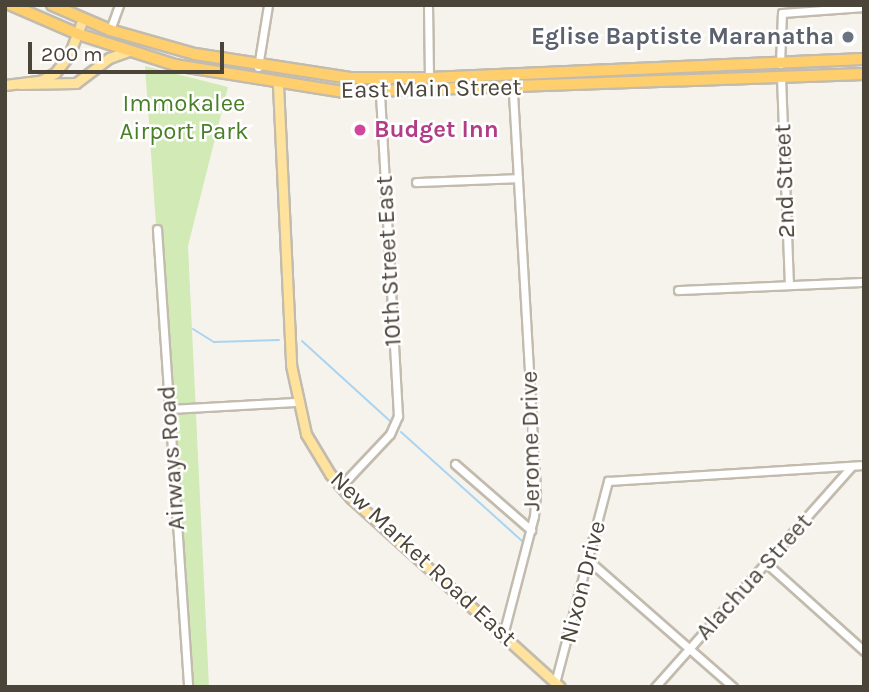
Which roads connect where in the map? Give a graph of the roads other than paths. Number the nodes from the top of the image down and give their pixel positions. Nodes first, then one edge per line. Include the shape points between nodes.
1 (11, 5) edge
2 (52, 5) edge
3 (119, 5) edge
4 (268, 5) edge
5 (428, 5) edge
6 (864, 7) edge
7 (83, 19) junction
8 (110, 30) junction
9 (78, 34) junction
10 (128, 51) junction
11 (864, 59) edge
12 (780, 64) junction
13 (258, 67) junction
14 (279, 70) junction
15 (864, 74) edge
16 (513, 75) junction
17 (781, 77) junction
18 (429, 78) junction
19 (20, 84) junction
20 (5, 85) edge
21 (278, 85) junction
22 (513, 89) junction
23 (380, 93) junction
24 (518, 178) junction
25 (416, 182) dead end
26 (157, 229) dead end
27 (864, 282) edge
28 (789, 285) junction
29 (678, 290) dead end
30 (296, 402) junction
31 (169, 409) junction
32 (455, 464) dead end
33 (864, 465) edge
34 (852, 466) junction
35 (341, 486) junction
36 (531, 530) junction
37 (588, 561) junction
38 (766, 563) junction
39 (503, 635) junction
40 (691, 648) junction
41 (864, 651) edge
42 (557, 685) edge
43 (188, 687) edge
44 (655, 687) edge
45 (733, 687) edge

1 - 9 highway, East Main Street
2 - 7 highway, East Main Street
3 - 8 street
4 - 13 street
5 - 18 street
6 - 12 street via 782,13
7 - 8 highway, East Main Street
7 - 9 main road
8 - 13 highway, East Main Street
9 - 10 highway, East Main Street
9 - 19 main road via 55,73
10 - 19 main road via 75,83
10 - 21 highway, East Main Street via 200,71
11 - 12 highway, East Main Street
12 - 16 highway, East Main Street
12 - 17 highway
13 - 14 highway, East Main Street
14 - 18 highway, East Main Street via 367,79
14 - 21 highway
15 - 17 highway, East Main Street
16 - 18 highway, East Main Street
16 - 22 highway
17 - 22 highway, East Main Street
17 - 28 street, 2nd Street
19 - 20 main road
21 - 23 highway, East Main Street
21 - 30 main road, New Market Road East
22 - 23 highway, East Main Street
22 - 24 street, Jerome Drive
23 - 35 street, 10th Street East via 398,416 395,428
24 - 25 street
24 - 36 street, Jerome Drive via 536,492
26 - 31 street, Airways Road
27 - 28 street
28 - 29 street
30 - 31 street
30 - 35 main road, New Market Road East via 313,448
31 - 43 street, Airways Road
32 - 36 street
33 - 34 street
34 - 37 street, Nixon Drive via 608,481
34 - 38 street, Alachua Street
35 - 39 main road, New Market Road East
36 - 39 street, Jerome Drive
37 - 40 street
37 - 42 street, Nixon Drive
38 - 40 street, Alachua Street
38 - 41 street
39 - 42 main road, New Market Road East
40 - 44 street, Alachua Street
40 - 45 street

